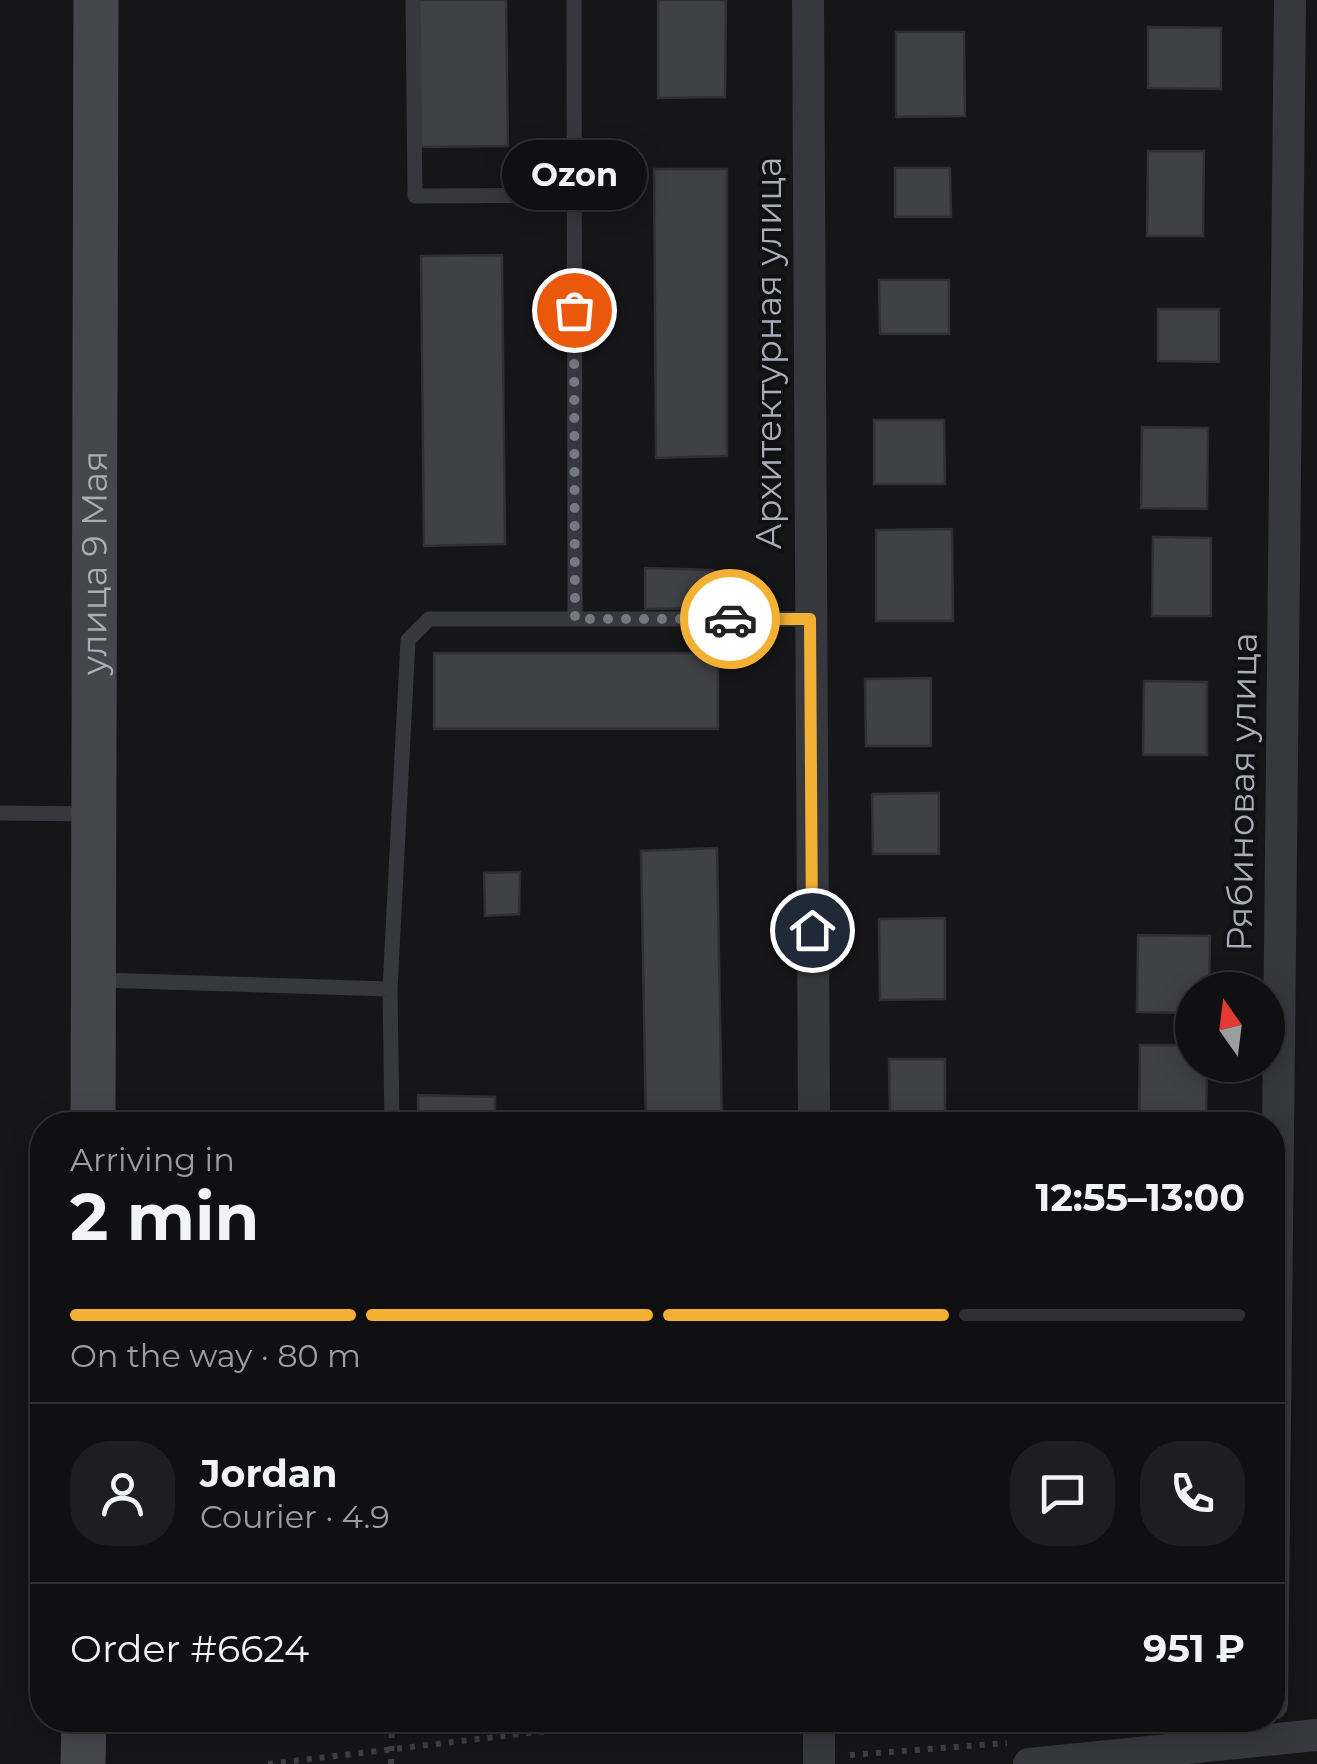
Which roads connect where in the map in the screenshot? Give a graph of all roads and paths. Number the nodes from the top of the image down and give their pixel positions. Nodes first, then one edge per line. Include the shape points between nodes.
1 (96, 0) edge
2 (413, 0) edge
3 (574, 0) edge
4 (808, 0) edge
5 (1290, 0) edge
6 (574, 195) junction
7 (575, 619) junction
8 (810, 619) junction
9 (0, 813) edge
10 (95, 814) junction
11 (95, 979) junction
12 (390, 989) junction
13 (92, 1112) edge
14 (392, 1112) edge
15 (814, 1112) edge
16 (1278, 1112) edge
17 (84, 1732) edge
18 (392, 1732) edge
19 (536, 1732) edge
20 (819, 1732) edge
21 (1317, 1735) edge
22 (1272, 1742) edge
23 (391, 1749) junction
24 (83, 1764) edge
25 (268, 1764) edge
26 (392, 1764) edge
27 (819, 1764) edge
28 (1030, 1764) edge

1 - 10 main road, улица 9 Мая
2 - 6 lane via 416,196
3 - 6 lane
4 - 8 street, Архитектурная улица
5 - 16 street, Рябиновая улица
6 - 7 lane
7 - 8 lane
7 - 12 lane via 429,619 408,640
8 - 15 street, Архитектурная улица
9 - 10 lane
10 - 11 main road, улица 9 Мая
11 - 12 lane
11 - 13 main road, улица 9 Мая
12 - 14 lane
17 - 24 main road
18 - 23 path
19 - 23 path
20 - 27 street
21 - 22 street
22 - 28 street
23 - 25 path
23 - 26 path

